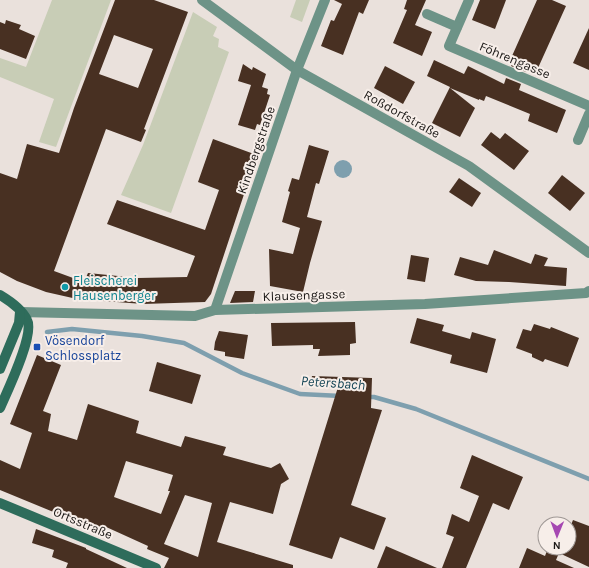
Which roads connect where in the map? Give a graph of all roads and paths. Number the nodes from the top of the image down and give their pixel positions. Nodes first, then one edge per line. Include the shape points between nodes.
1 (202, 0) edge
2 (325, 0) edge
3 (469, 0) edge
4 (427, 14) dead end
5 (457, 27) junction
6 (298, 70) junction
7 (589, 106) edge
8 (589, 114) edge
9 (578, 140) dead end
10 (589, 253) edge
11 (589, 292) edge
12 (0, 294) edge
13 (214, 310) junction
14 (20, 312) junction
15 (0, 369) edge
16 (0, 408) edge
17 (0, 503) edge
18 (156, 568) edge

1 - 6 street, Roßdorfstraße
2 - 6 street, Kindbergstraße
3 - 5 street, Föhrengasse
4 - 5 street
5 - 7 street, Föhrengasse via 449,46
6 - 10 street, Roßdorfstraße via 469,166
6 - 13 street, Kindbergstraße
8 - 9 street
11 - 13 street, Klausengasse via 425,304
12 - 14 street
13 - 14 street, Klausengasse via 195,316
14 - 15 street via 19,323
14 - 16 street via 29,325 28,336
17 - 18 street, Ortsstraße

